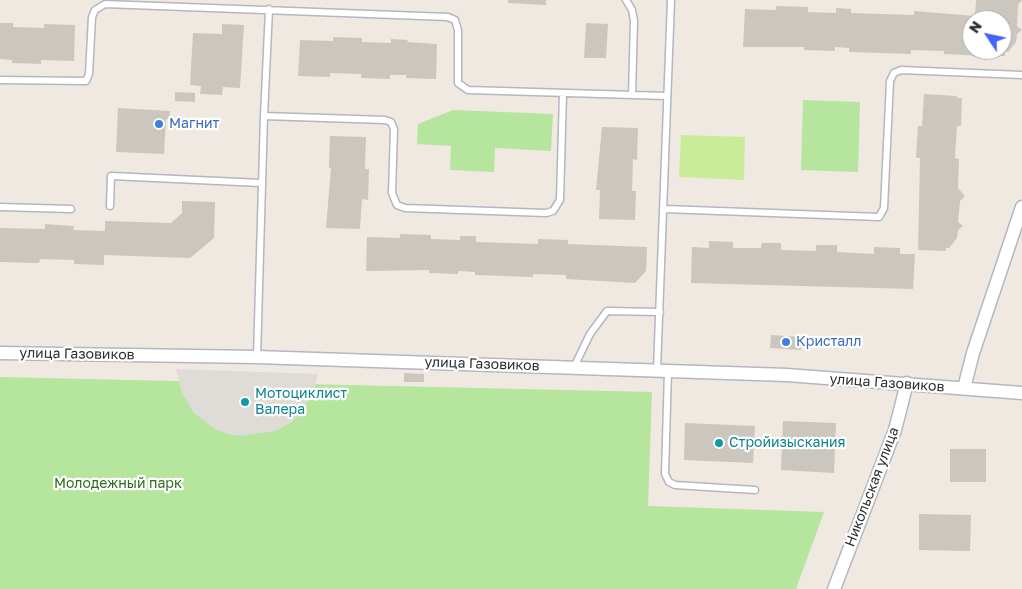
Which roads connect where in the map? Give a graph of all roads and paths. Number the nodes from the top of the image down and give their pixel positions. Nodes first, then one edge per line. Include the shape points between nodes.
1 (626, 0) edge
2 (671, 0) edge
3 (164, 3) edge
4 (269, 9) junction
5 (1022, 75) edge
6 (0, 80) edge
7 (563, 93) junction
8 (632, 95) junction
9 (667, 96) junction
10 (264, 116) junction
11 (262, 183) junction
12 (110, 206) dead end
13 (0, 207) edge
14 (1022, 207) edge
15 (71, 208) dead end
16 (664, 209) junction
17 (660, 312) junction
18 (0, 353) edge
19 (257, 357) junction
20 (574, 367) junction
21 (663, 371) junction
22 (907, 384) junction
23 (964, 388) junction
24 (1022, 393) edge
25 (755, 490) dead end
26 (834, 589) edge

1 - 8 lane via 634,21
2 - 9 lane
3 - 4 lane
3 - 6 lane via 99,6 92,18 90,74 83,82
4 - 7 lane via 448,17 457,24 458,83 463,88
4 - 10 lane
5 - 16 lane via 901,70 894,73 890,81 884,208 879,217
7 - 8 lane
7 - 10 lane via 560,200 553,211 546,213 405,208 397,205 392,193 394,129 391,122
8 - 9 lane
9 - 16 lane
10 - 11 lane
11 - 12 lane via 111,176
11 - 19 lane
13 - 15 lane
14 - 23 street
16 - 17 lane
17 - 20 lane via 607,311 590,334
17 - 21 lane
18 - 19 street, улица Газовиков
19 - 20 street, улица Газовиков
20 - 21 street, улица Газовиков
21 - 22 street, улица Газовиков
21 - 25 lane via 665,474 668,482
22 - 23 street, улица Газовиков
22 - 26 street, Никольская улица via 895,430
23 - 24 street, улица Газовиков

